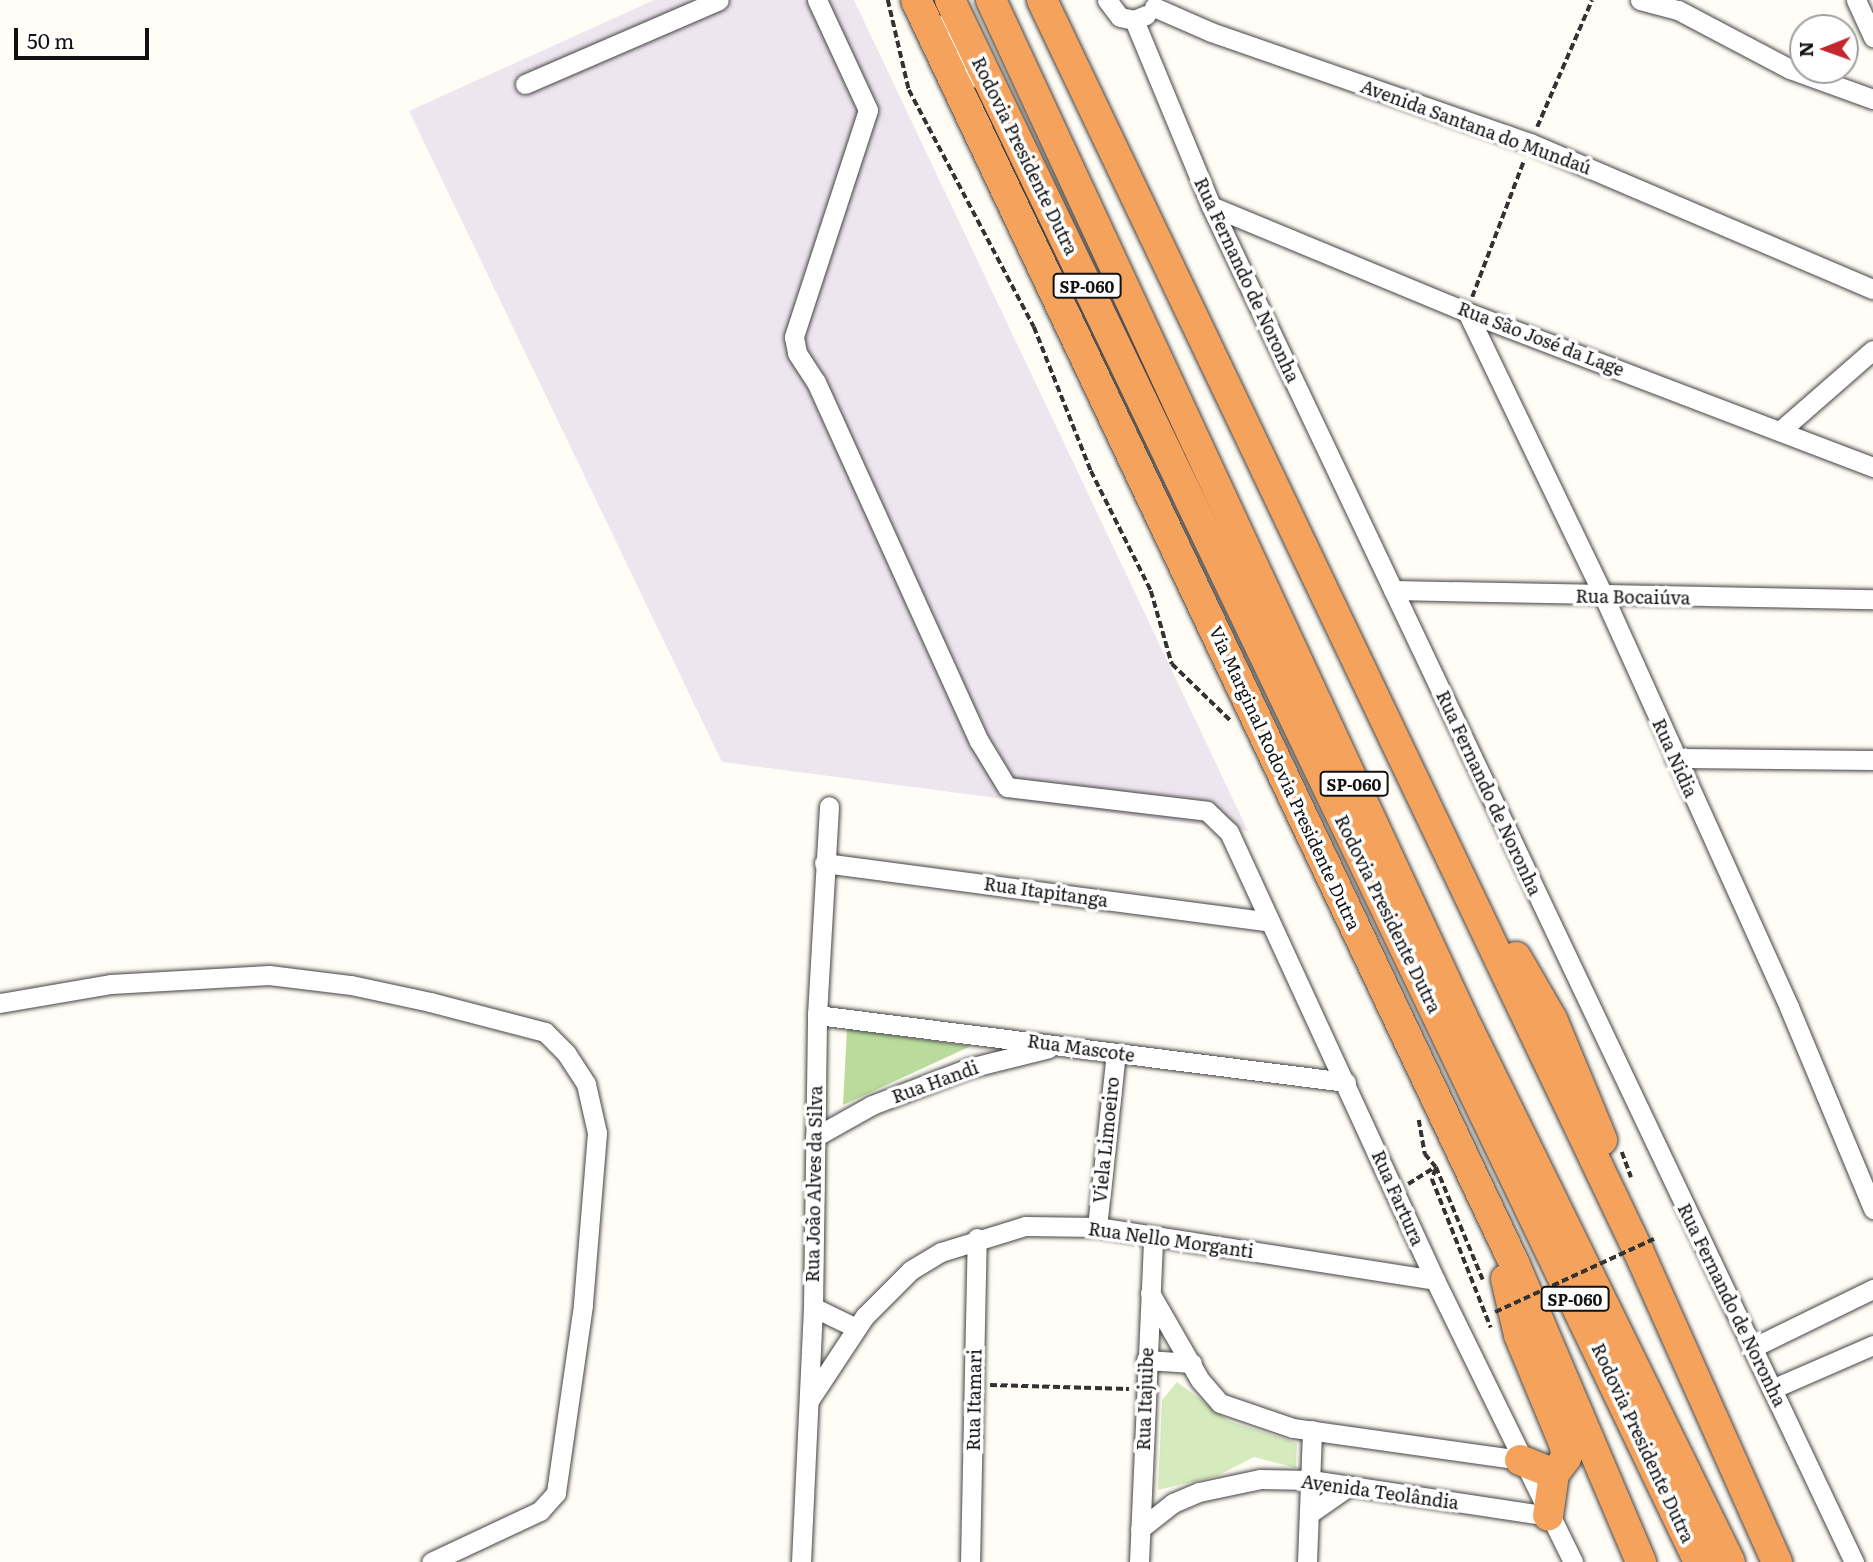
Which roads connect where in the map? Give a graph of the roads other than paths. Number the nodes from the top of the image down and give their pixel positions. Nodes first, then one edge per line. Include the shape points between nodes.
1 (719, 0) edge
2 (817, 0) edge
3 (916, 0) edge
4 (927, 0) edge
5 (950, 0) edge
6 (990, 0) edge
7 (1042, 0) edge
8 (1107, 0) edge
9 (1640, 0) edge
10 (1856, 0) edge
11 (1155, 3) edge
12 (1676, 5) edge
13 (1134, 20) junction
14 (1873, 37) edge
15 (525, 84) dead end
16 (1873, 99) edge
17 (1000, 105) junction
18 (1211, 206) junction
19 (1873, 289) edge
20 (1467, 312) junction
21 (1873, 350) edge
22 (1780, 431) junction
23 (1873, 467) edge
24 (1393, 590) junction
25 (1604, 597) junction
26 (1873, 599) edge
27 (1675, 758) junction
28 (1873, 760) edge
29 (828, 806) dead end
30 (824, 863) junction
31 (1267, 921) junction
32 (0, 1003) edge
33 (817, 1015) junction
34 (1060, 1045) junction
35 (1116, 1053) junction
36 (1346, 1082) junction
37 (815, 1137) junction
38 (1873, 1209) edge
39 (1491, 1214) junction
40 (1097, 1227) junction
41 (1153, 1237) junction
42 (978, 1238) junction
43 (1435, 1280) junction
44 (1873, 1289) edge
45 (1150, 1293) junction
46 (813, 1307) junction
47 (856, 1328) junction
48 (1873, 1345) edge
49 (1752, 1348) junction
50 (1146, 1360) junction
51 (1192, 1363) junction
52 (1773, 1389) junction
53 (809, 1400) junction
54 (1312, 1430) junction
55 (1520, 1460) junction
56 (1600, 1468) junction
57 (1554, 1474) junction
58 (1311, 1480) junction
59 (1349, 1486) junction
60 (1309, 1514) junction
61 (1548, 1516) junction
62 (1140, 1529) junction
63 (431, 1562) edge
64 (801, 1562) edge
65 (970, 1562) edge
66 (1139, 1562) edge
67 (1307, 1562) edge
68 (1573, 1562) edge
69 (1641, 1562) edge
70 (1662, 1562) edge
71 (1699, 1562) edge
72 (1730, 1562) edge
73 (1777, 1562) edge
74 (1854, 1562) edge

1 - 15 street
2 - 31 street, Rua Fartura via 868,110 794,337 797,353 816,382 979,741 1007,787 1207,811 1229,832
3 - 39 highway, Via Marginal Rodovia Presidente Dutra
4 - 17 street via 962,59
5 - 17 highway, Rodovia Presidente Dutra / SP-060
6 - 72 highway, Rodovia Presidente Dutra / SP-060 via 1462,1016
7 - 73 highway, SP-060 via 1433,826 1552,1019 1647,1238
8 - 13 street via 1115,13
9 - 12 street
10 - 14 street
11 - 13 street
11 - 19 street, Avenida Santana do Mundaú via 1211,32 1530,143
12 - 16 street via 1790,69
13 - 18 street, Rua Fernando de Noronha
17 - 71 highway, Rodovia Presidente Dutra / SP-060
18 - 20 street, Rua São José da Lage
18 - 24 street, Rua Fernando de Noronha
20 - 22 street, Rua São José da Lage
20 - 25 street, Rua Nidia
21 - 22 street
22 - 23 street, Rua São José da Lage
24 - 25 street, Rua Bocaiúva
24 - 49 street, Rua Fernando de Noronha
25 - 26 street, Rua Bocaiúva
25 - 27 street, Rua Nidia
27 - 28 street
27 - 38 street, Rua Nidia via 1789,1007
29 - 30 street, Rua João Alves da Silva
30 - 31 street, Rua Itapitanga
30 - 33 street, Rua João Alves da Silva
31 - 36 street, Rua Fartura
32 - 63 street via 111,984 269,975 351,985 545,1032 566,1053 586,1084 597,1133 583,1305 556,1493 540,1511
33 - 34 street, Rua Mascote
33 - 37 street, Rua João Alves da Silva
34 - 35 street, Rua Mascote
34 - 37 street, Rua Handi via 970,1068 872,1105
35 - 36 street, Rua Mascote
35 - 40 street, Viela Limoeiro
36 - 43 street, Rua Fartura
37 - 46 street, Rua João Alves da Silva
39 - 56 highway, Via Marginal Rodovia Presidente Dutra
39 - 57 highway via 1519,1335 1565,1446 1566,1458
40 - 41 street, Rua Nello Morganti
40 - 42 street, Rua Nello Morganti via 1024,1226
41 - 43 street, Rua Nello Morganti
41 - 45 street, Rua Itajuibe
42 - 47 street, Rua Nello Morganti via 911,1270
42 - 65 street, Rua Itamari
43 - 55 street, Rua Fartura
44 - 49 street
45 - 50 street, Rua Itajuibe
45 - 51 street
46 - 47 street
46 - 53 street, Rua João Alves da Silva
47 - 53 street, Rua Nello Morganti
48 - 52 street
49 - 52 street, Rua Fernando de Noronha
50 - 51 street
50 - 62 street, Rua Itajuibe
51 - 54 street via 1220,1403 1274,1424
52 - 74 street, Rua Fernando de Noronha
53 - 64 street, Rua João Alves da Silva
54 - 55 street
54 - 58 street
55 - 57 highway
55 - 61 street, Rua Fartura
56 - 69 highway, Via Marginal Rodovia Presidente Dutra
56 - 70 highway via 1624,1492
57 - 61 highway
58 - 59 street, Avenida Teolândia
58 - 60 street
58 - 62 street, Avenida Teolândia via 1260,1479 1199,1492 1173,1503
59 - 60 street
59 - 61 street, Avenida Teolândia
60 - 67 street
61 - 68 street, Rua Fartura
62 - 66 street, Rua Itajuibe

